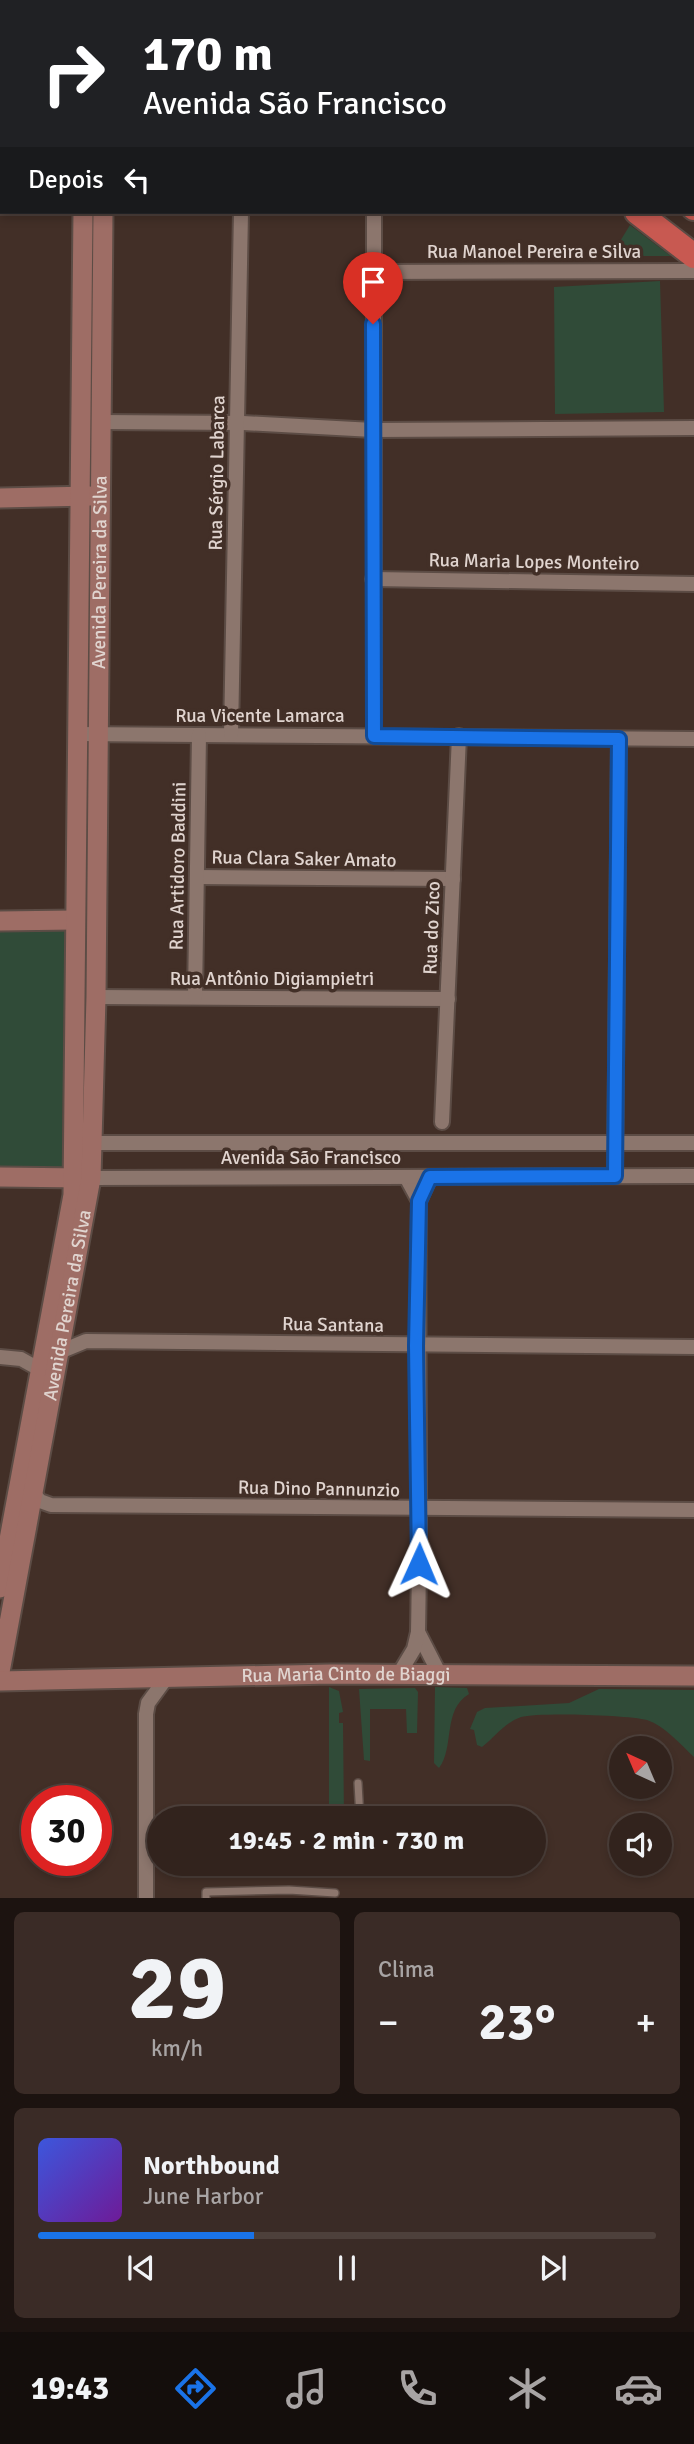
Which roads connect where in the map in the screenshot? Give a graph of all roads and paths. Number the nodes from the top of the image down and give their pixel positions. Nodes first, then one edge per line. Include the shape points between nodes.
1 (83, 214) edge
2 (103, 214) edge
3 (241, 214) edge
4 (374, 214) edge
5 (640, 214) edge
6 (694, 256) edge
7 (374, 271) junction
8 (694, 271) edge
9 (101, 422) junction
10 (237, 423) junction
11 (694, 428) edge
12 (373, 430) junction
13 (90, 496) junction
14 (0, 498) edge
15 (373, 579) junction
16 (694, 584) edge
17 (87, 734) junction
18 (231, 734) junction
19 (199, 735) junction
20 (374, 736) junction
21 (459, 736) junction
22 (619, 739) junction
23 (694, 739) edge
24 (197, 877) junction
25 (453, 879) junction
26 (74, 920) junction
27 (0, 921) edge
28 (96, 934) junction
29 (96, 997) junction
30 (195, 997) junction
31 (448, 999) junction
32 (442, 1122) junction
33 (92, 1143) junction
34 (616, 1143) junction
35 (694, 1143) edge
36 (428, 1145) junction
37 (452, 1145) junction
38 (615, 1176) junction
39 (694, 1176) edge
40 (0, 1177) edge
41 (406, 1177) junction
42 (430, 1177) junction
43 (81, 1178) junction
44 (419, 1201) junction
45 (416, 1346) junction
46 (694, 1347) edge
47 (57, 1353) junction
48 (0, 1357) edge
49 (39, 1369) junction
50 (32, 1492) junction
51 (420, 1510) junction
52 (694, 1510) edge
53 (3, 1556) edge
54 (0, 1588) edge
55 (418, 1632) junction
56 (0, 1672) edge
57 (399, 1674) junction
58 (440, 1675) junction
59 (694, 1676) edge
60 (167, 1677) junction
61 (0, 1681) edge
62 (358, 1783) dead end
63 (359, 1806) edge
64 (335, 1893) dead end
65 (146, 1898) edge
66 (206, 1898) edge

1 - 13 main road, Avenida Pereira da Silva
2 - 9 main road, Avenida Pereira da Silva
3 - 10 street, Rua Sérgio Labarca
4 - 7 street
5 - 6 highway
7 - 8 street, Rua Manoel Pereira e Silva
7 - 12 street
9 - 10 street
9 - 13 main road, Avenida Pereira da Silva
10 - 12 street
10 - 18 street, Rua Sérgio Labarca
11 - 12 street
12 - 15 street
13 - 14 main road
13 - 17 main road, Avenida Pereira da Silva
15 - 16 street, Rua Maria Lopes Monteiro
15 - 20 street
17 - 19 street, Rua Vicente Lamarca
17 - 26 main road, Avenida Pereira da Silva
17 - 28 main road, Avenida Pereira da Silva
18 - 19 street, Rua Vicente Lamarca
18 - 20 street, Rua Vicente Lamarca
19 - 24 street, Rua Artidoro Baddini
20 - 21 street, Rua Vicente Lamarca
21 - 22 street, Rua Vicente Lamarca
21 - 25 street, Rua do Zico
22 - 23 street, Rua Vicente Lamarca
22 - 34 street
24 - 25 street, Rua Clara Saker Amato
24 - 30 street, Rua Artidoro Baddini
25 - 31 street, Rua do Zico
26 - 27 main road
26 - 28 main road
26 - 43 main road, Avenida Pereira da Silva
28 - 29 main road, Avenida Pereira da Silva
29 - 30 street, Rua Antônio Digiampietri
29 - 33 main road, Avenida Pereira da Silva
30 - 31 street, Rua Antônio Digiampietri
31 - 32 street, Rua do Zico
32 - 36 street, Rua do Zico
32 - 37 street, Rua do Zico
33 - 36 street, Avenida São Francisco
33 - 43 main road, Avenida Pereira da Silva
34 - 35 street, Avenida São Francisco
34 - 37 street, Avenida São Francisco
34 - 38 street
36 - 37 street, Avenida São Francisco
38 - 39 street, Avenida São Francisco
38 - 42 street, Avenida São Francisco
40 - 43 main road
41 - 42 street, Avenida São Francisco
41 - 43 street, Avenida São Francisco
41 - 44 street
42 - 44 street
43 - 47 main road, Avenida Pereira da Silva
43 - 49 main road, Avenida Pereira da Silva
44 - 45 street
45 - 46 street, Rua Santana
45 - 47 street, Rua Santana via 86,1342
45 - 51 street
47 - 50 main road, Avenida Pereira da Silva
48 - 49 street via 20,1359
49 - 53 main road, Avenida Pereira da Silva
50 - 51 street, Rua Dino Pannunzio via 51,1505
50 - 56 main road, Avenida Pereira da Silva
51 - 52 street, Rua Dino Pannunzio
51 - 55 street
53 - 54 main road, Avenida Pereira da Silva
55 - 57 street
55 - 58 street
57 - 58 main road, Rua Maria Cinto de Biaggi
57 - 60 main road, Rua Maria Cinto de Biaggi
58 - 59 main road, Rua Maria Cinto de Biaggi
60 - 61 main road, Rua Maria Cinto de Biaggi
60 - 65 street via 148,1703 146,1714
62 - 63 lane
64 - 66 lane via 206,1892

